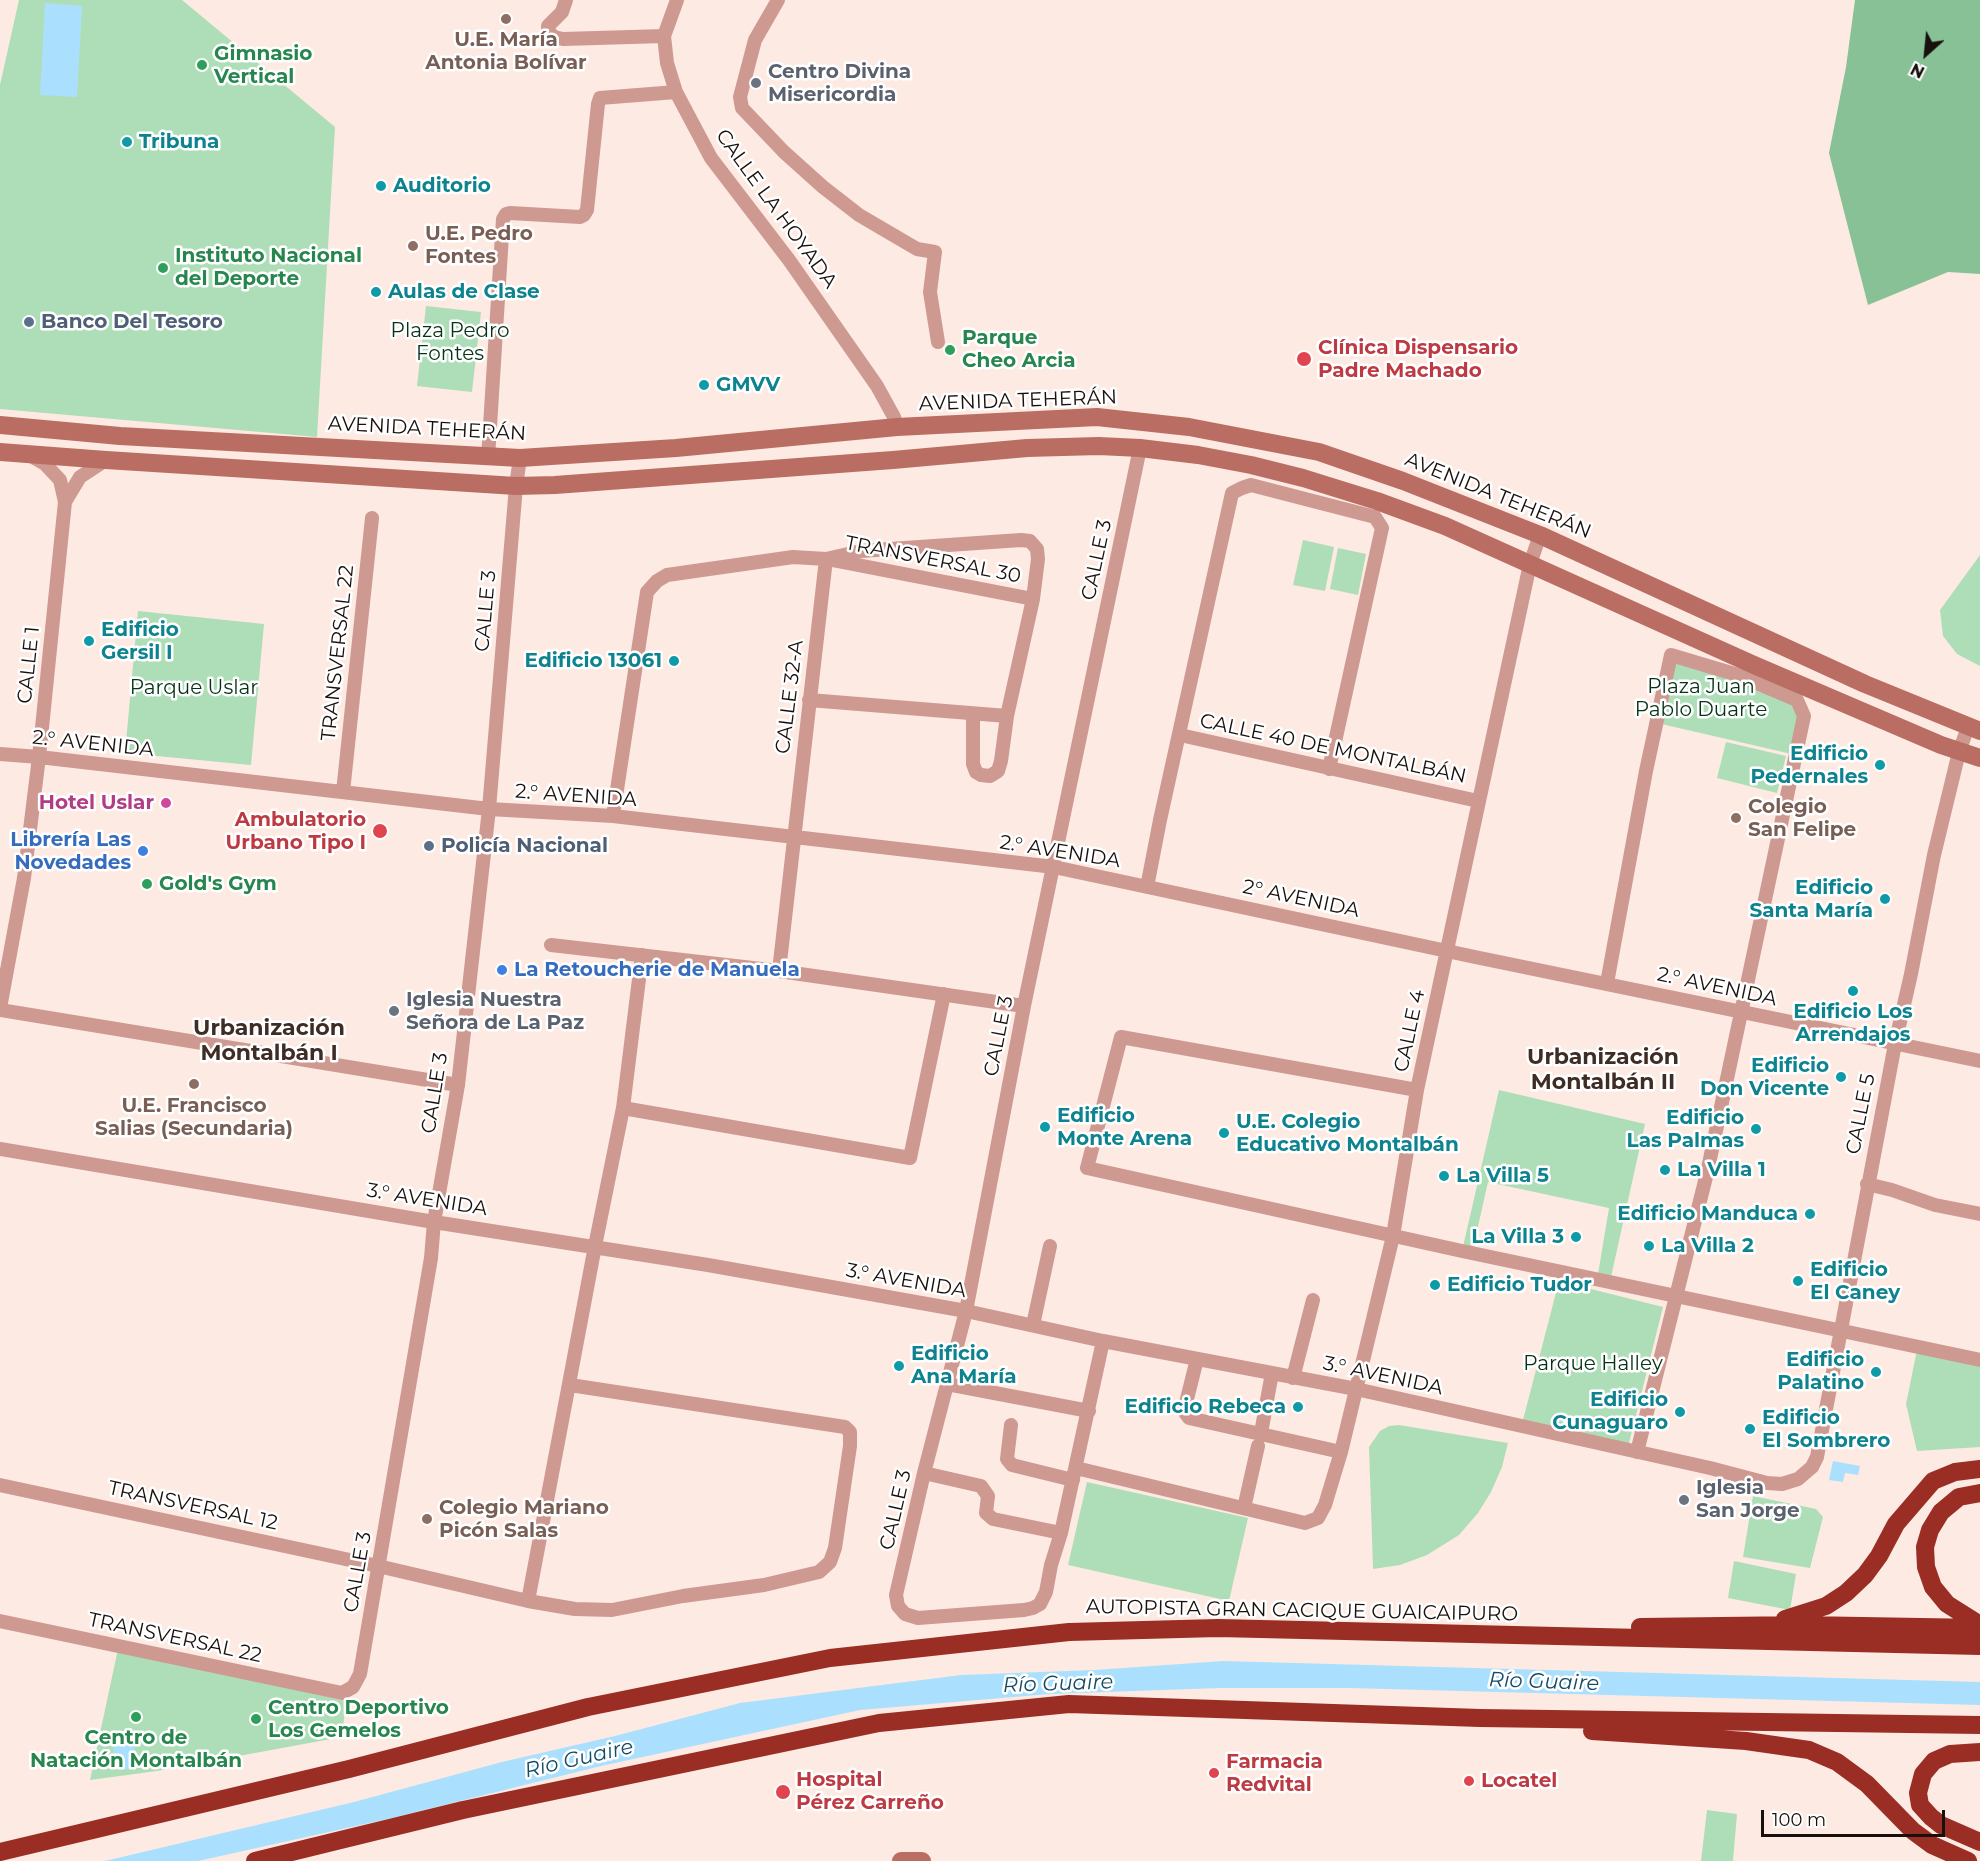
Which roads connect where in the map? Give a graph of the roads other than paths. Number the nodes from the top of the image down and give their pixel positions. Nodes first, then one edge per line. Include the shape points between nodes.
1 (567, 0) edge
2 (677, 0) edge
3 (778, 0) edge
4 (664, 36) junction
5 (676, 92) junction
6 (938, 342) dead end
7 (0, 425) edge
8 (897, 427) junction
9 (1140, 448) junction
10 (0, 452) edge
11 (27, 454) junction
12 (488, 458) junction
13 (520, 458) junction
14 (106, 460) junction
15 (516, 486) junction
16 (65, 502) junction
17 (372, 518) dead end
18 (1540, 535) junction
19 (861, 558) junction
20 (826, 559) junction
21 (1530, 564) junction
22 (1034, 599) junction
23 (809, 700) junction
24 (973, 714) junction
25 (1007, 716) junction
26 (1974, 729) edge
27 (1180, 735) junction
28 (1959, 752) junction
29 (0, 754) edge
30 (39, 757) junction
31 (1980, 758) edge
32 (1329, 769) junction
33 (343, 792) junction
34 (1478, 801) junction
35 (489, 809) junction
36 (613, 816) junction
37 (794, 839) junction
38 (1054, 867) junction
39 (1147, 887) junction
40 (551, 945) dead end
41 (1447, 950) junction
42 (642, 955) junction
43 (779, 971) junction
44 (1607, 983) junction
45 (944, 993) junction
46 (1024, 1006) junction
47 (0, 1009) edge
48 (1740, 1011) junction
49 (1895, 1044) junction
50 (1980, 1061) edge
51 (458, 1085) junction
52 (1418, 1090) junction
53 (623, 1108) junction
54 (0, 1149) edge
55 (1867, 1184) junction
56 (1980, 1214) edge
57 (434, 1222) junction
58 (1393, 1236) junction
59 (595, 1246) junction
60 (1050, 1246) dead end
61 (1677, 1297) junction
62 (1313, 1300) dead end
63 (966, 1311) junction
64 (1033, 1325) junction
65 (1841, 1331) junction
66 (1103, 1341) junction
67 (1197, 1359) junction
68 (1980, 1359) edge
69 (1272, 1373) junction
70 (1293, 1378) junction
71 (947, 1384) junction
72 (570, 1385) junction
73 (1356, 1389) junction
74 (1089, 1411) junction
75 (1011, 1425) dead end
76 (1260, 1440) junction
77 (1341, 1452) junction
78 (1637, 1452) junction
79 (1980, 1468) edge
80 (924, 1473) junction
81 (1074, 1474) junction
82 (1798, 1479) joint
83 (0, 1485) edge
84 (1980, 1493) edge
85 (1244, 1508) junction
86 (1061, 1533) junction
87 (378, 1566) junction
88 (528, 1601) junction
89 (0, 1621) edge
90 (1761, 1626) junction
91 (1980, 1627) edge
92 (1491, 1635) junction
93 (1980, 1646) edge
94 (342, 1693) joint
95 (1523, 1718) junction
96 (1980, 1725) edge
97 (1980, 1752) edge
98 (1980, 1842) edge
99 (0, 1852) edge
100 (255, 1861) edge
101 (901, 1861) edge
102 (922, 1861) edge
103 (1968, 1861) edge

1 - 4 street via 562,12 548,26 554,37
2 - 4 street, CALLE LA HOYADA
3 - 6 street via 755,40 740,97 742,108 784,152 859,215 917,249 935,252 930,292
4 - 5 street, CALLE LA HOYADA
5 - 8 street, CALLE LA HOYADA via 711,158 789,260 877,386
5 - 12 street via 600,98 584,215 510,213 503,219
7 - 12 main road, AVENIDA TEHERÁN
8 - 13 main road, AVENIDA TEHERÁN
8 - 18 main road, AVENIDA TEHERÁN via 1097,417 1207,430 1319,452
9 - 15 main road via 1027,448
9 - 21 main road via 1240,463 1303,478 1445,526
9 - 38 street, CALLE 3
10 - 11 main road
11 - 14 main road
11 - 16 street, CALLE 1 via 53,471 60,480
12 - 13 main road, AVENIDA TEHERÁN
13 - 15 street, CALLE 3
14 - 15 main road
14 - 16 street, CALLE 1 via 80,477
15 - 35 street, CALLE 3
16 - 30 street, CALLE 1
17 - 33 street, TRANSVERSAL 22
18 - 21 street, CALLE 4
18 - 26 main road, AVENIDA TEHERÁN via 1865,684
19 - 20 street, TRANSVERSAL 30
19 - 22 street, TRANSVERSAL 30
19 - 22 street via 1030,541 1037,549 1038,559
20 - 23 street, CALLE 32-A
20 - 36 street, TRANSVERSAL 30 via 793,557 667,575 647,592
21 - 28 main road
21 - 34 street, CALLE 4
22 - 25 street
23 - 24 street
23 - 37 street, CALLE 32-A
24 - 25 street
24 - 25 street via 973,764 976,772 990,776 998,771 1001,761
26 - 28 street, CALLE 5
27 - 32 street, CALLE 40 DE MONTALBÁN
27 - 32 street via 1232,493 1251,485 1375,517 1382,528
27 - 39 street
28 - 31 main road
28 - 49 street, CALLE 5
29 - 30 street, 2.° AVENIDA
30 - 33 street, 2.° AVENIDA
30 - 47 street, CALLE 1 via 24,878
32 - 34 street, CALLE 40 DE MONTALBÁN
33 - 35 street, 2.° AVENIDA
34 - 41 street, CALLE 4
35 - 36 street, 2.° AVENIDA
35 - 51 street, CALLE 3
36 - 37 street, 2.° AVENIDA
37 - 38 street, 2.° AVENIDA
37 - 43 street, CALLE 32-A
38 - 39 street, 2.° AVENIDA
38 - 46 street, CALLE 3
39 - 41 street, 2° AVENIDA
40 - 42 street
41 - 44 street, 2.° AVENIDA
41 - 52 street, CALLE 4
42 - 43 street
42 - 53 street
43 - 45 street
44 - 48 street, 2.° AVENIDA
44 - 48 street via 1671,655 1738,675 1797,700 1804,716
45 - 46 street
45 - 53 street via 910,1158
46 - 63 street, CALLE 3
47 - 51 street
48 - 49 street, 2.° AVENIDA
48 - 61 street
49 - 50 street, 2.° AVENIDA
49 - 55 street, CALLE 5
51 - 57 street, CALLE 3
52 - 58 street, CALLE 4
52 - 58 street via 1121,1037 1087,1168
53 - 59 street
54 - 57 street, 3.° AVENIDA
55 - 56 street
55 - 65 street, CALLE 5
57 - 59 street, 3.° AVENIDA
57 - 87 street, CALLE 3
58 - 61 street
58 - 73 street, CALLE 4
59 - 63 street, 3.° AVENIDA
59 - 72 street
60 - 64 street
61 - 65 street
61 - 78 street
62 - 70 street
63 - 64 street, 3.° AVENIDA
63 - 71 street, CALLE 3
64 - 66 street, 3.° AVENIDA
65 - 68 street
65 - 82 street, CALLE 5 via 1817,1457
66 - 67 street, 3.° AVENIDA
66 - 74 street
67 - 69 street, 3.° AVENIDA
67 - 76 street via 1185,1415
69 - 70 street, 3.° AVENIDA
69 - 76 street
70 - 73 street, 3.° AVENIDA
71 - 74 street
71 - 80 street, CALLE 3
72 - 88 street
72 - 88 street, TRANSVERSAL 12 via 845,1427 850,1432 850,1446 835,1548 830,1562 819,1572 764,1585 612,1610 574,1609
73 - 77 street, CALLE 4
73 - 78 street, 3.° AVENIDA
74 - 81 street
75 - 81 street via 1007,1459 1012,1465
76 - 77 street
76 - 85 street
77 - 85 street, CALLE 4 via 1318,1518 1305,1523
78 - 82 street, 3.° AVENIDA via 1767,1483
79 - 90 highway via 1933,1481 1896,1524 1865,1575 1846,1593 1826,1606
80 - 86 street via 981,1486 988,1496 986,1513 993,1519
80 - 86 street, CALLE 3 via 896,1595 905,1614 918,1618 1033,1608 1046,1592
81 - 85 street
81 - 86 street
83 - 87 street, TRANSVERSAL 12
84 - 91 highway via 1959,1497 1941,1512 1925,1547 1933,1587 1947,1604
87 - 88 street, TRANSVERSAL 12
87 - 94 street, CALLE 3 via 360,1674 353,1687
89 - 94 street, TRANSVERSAL 22
90 - 91 highway
90 - 92 highway via 1589,1628
92 - 93 highway, AUTOPISTA GRAN CACIQUE GUAICAIPURO
92 - 99 highway, AUTOPISTA GRAN CACIQUE GUAICAIPURO via 1218,1628 1069,1632 830,1658 588,1707 350,1769
95 - 96 highway
95 - 100 highway via 1069,1704 879,1723 464,1810
95 - 103 highway via 1564,1729 1746,1741 1809,1750 1837,1762 1867,1784 1932,1845
97 - 98 highway via 1950,1754 1934,1761 1923,1774 1917,1793 1920,1805 1930,1817
101 - 102 main road

